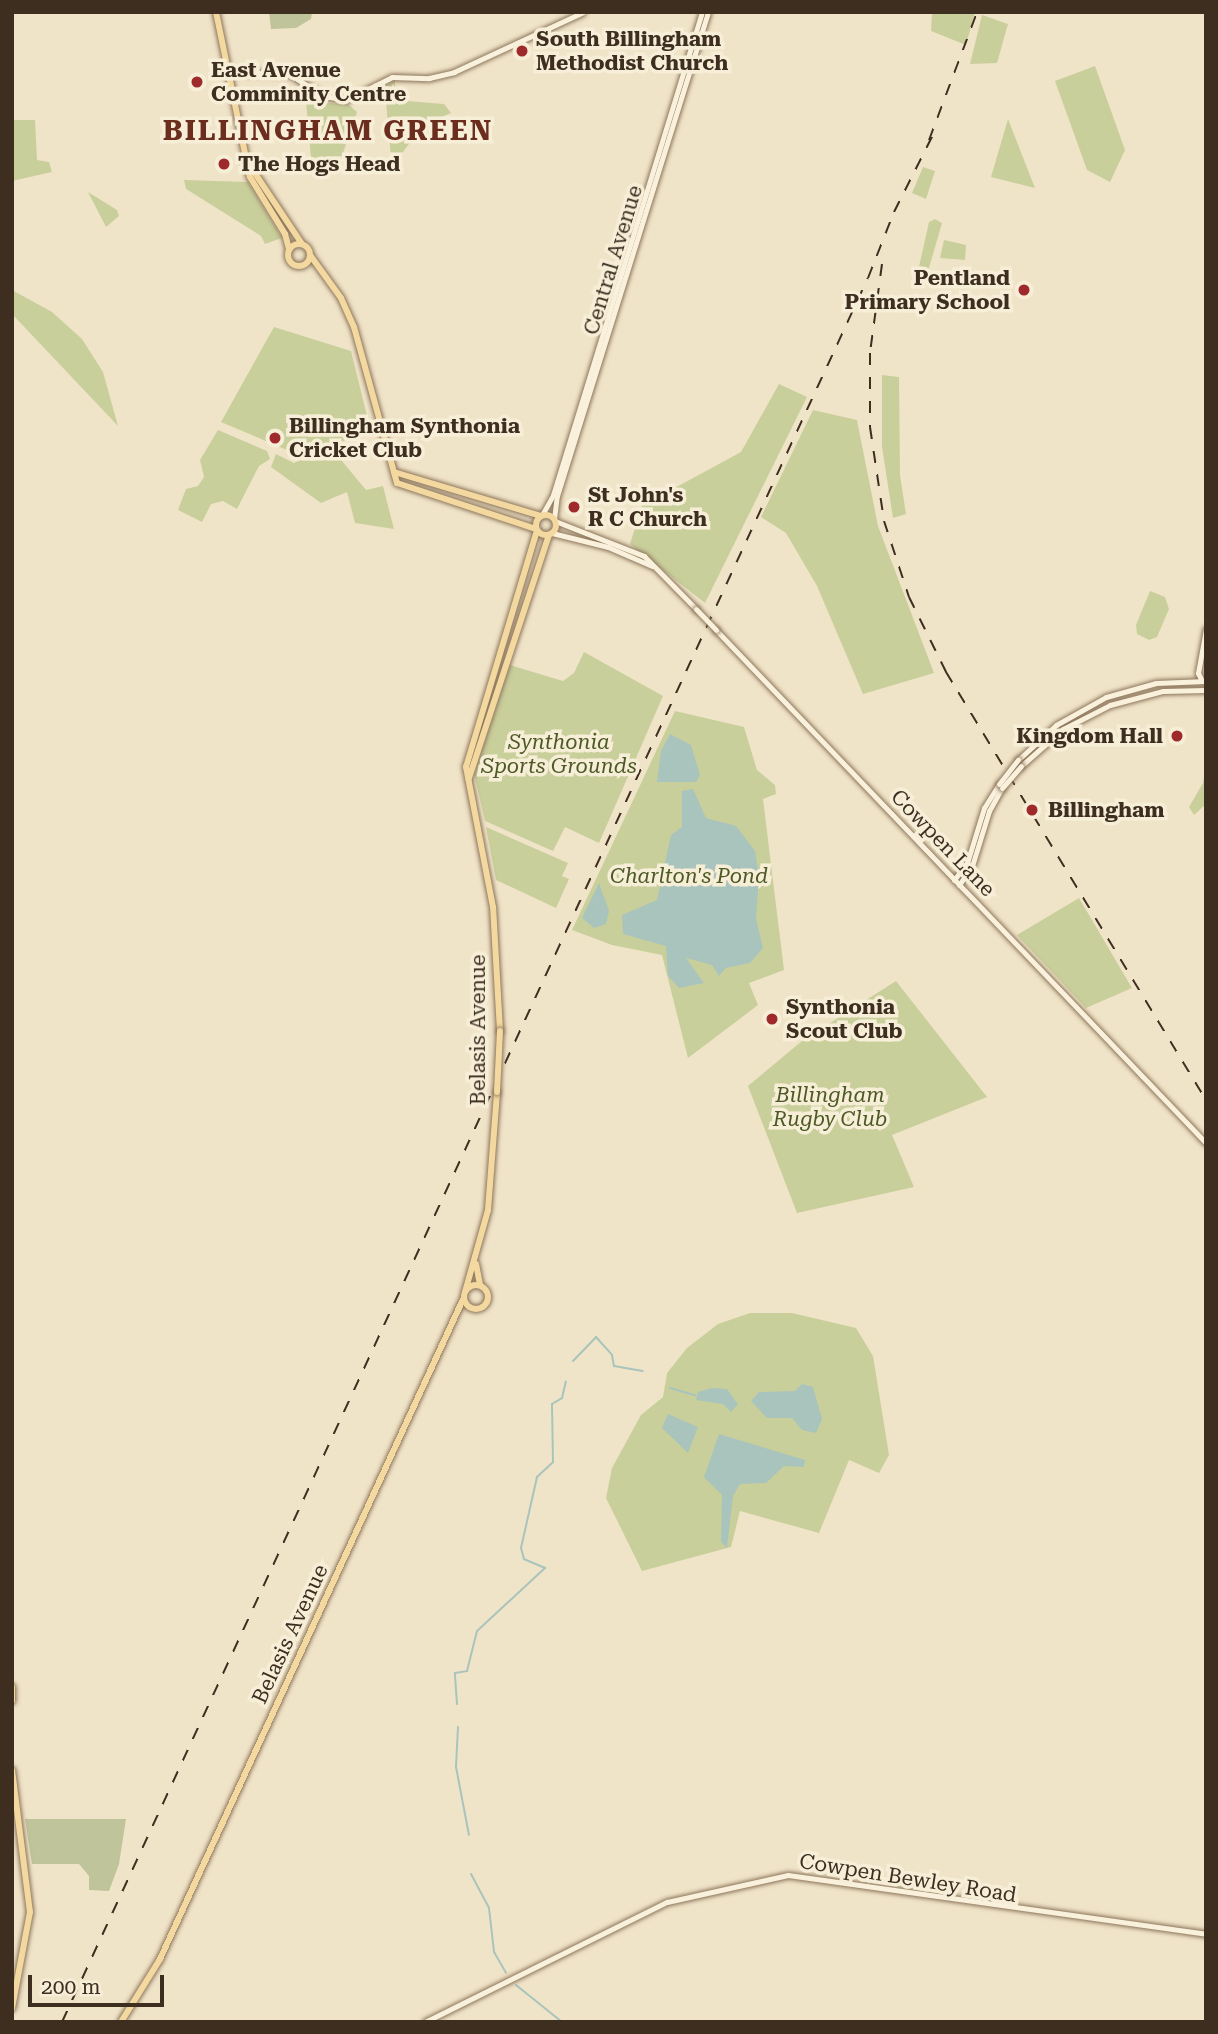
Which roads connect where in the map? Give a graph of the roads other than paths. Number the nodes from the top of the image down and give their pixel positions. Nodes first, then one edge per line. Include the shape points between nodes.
1 (216, 12) edge
2 (583, 12) edge
3 (708, 12) edge
4 (703, 17) edge
5 (230, 72) junction
6 (248, 161) junction
7 (302, 244) junction
8 (289, 249) junction
9 (310, 255) junction
10 (304, 266) junction
11 (321, 268) junction
12 (588, 387) junction
13 (394, 472) junction
14 (541, 516) junction
15 (555, 520) junction
16 (537, 530) junction
17 (550, 534) junction
18 (608, 544) junction
19 (1206, 629) edge
20 (1205, 679) edge
21 (1204, 690) edge
22 (491, 699) junction
23 (1090, 705) junction
24 (1094, 712) junction
25 (1019, 763) junction
26 (466, 767) joint
27 (469, 779) junction
28 (957, 883) junction
29 (1206, 1143) edge
30 (476, 1262) junction
31 (480, 1285) junction
32 (464, 1295) junction
33 (474, 1308) junction
34 (451, 1323) junction
35 (12, 1687) edge
36 (12, 1701) edge
37 (12, 1770) edge
38 (1206, 1934) edge
39 (12, 2008) edge
40 (121, 2022) edge
41 (425, 2022) edge

1 - 5 main road
2 - 5 street via 454,72 429,78 392,77 346,100 324,96 289,74
3 - 4 street, Central Avenue
4 - 12 street, Central Avenue
5 - 6 main road
6 - 7 main road
6 - 8 main road via 250,177 287,237
7 - 8 main road
7 - 9 main road
8 - 10 main road via 290,262
9 - 10 main road
9 - 11 main road
10 - 11 main road
11 - 13 main road via 354,327
12 - 14 street, Central Avenue via 553,495
12 - 15 street, Central Avenue
13 - 14 main road
13 - 16 main road via 400,486 485,509
14 - 15 main road
14 - 16 main road, Central Avenue
15 - 17 main road, Central Avenue
15 - 18 street, Cowpen Lane
16 - 17 main road
16 - 22 main road, Central Avenue
17 - 18 street, Cowpen Lane
17 - 22 main road, Central Avenue
18 - 28 street, Cowpen Lane, bridge via 655,568
19 - 20 street via 1198,673
20 - 21 street
20 - 23 street via 1156,683
21 - 24 street via 1146,694
22 - 26 main road, Central Avenue
22 - 27 main road, Central Avenue
23 - 24 street
23 - 25 street via 1045,733
24 - 25 street via 1049,738
25 - 28 street, bridge via 984,808
26 - 27 main road, Belasis Avenue
27 - 30 main road, Belasis Avenue, bridge via 493,907 499,1031 492,1186
28 - 29 street, Cowpen Lane
30 - 31 main road, Belasis Avenue
30 - 32 main road, Belasis Avenue
31 - 32 main road
31 - 33 main road via 487,1299
32 - 33 main road
32 - 34 main road, Belasis Avenue
33 - 34 main road via 463,1310
34 - 40 main road, Belasis Avenue via 160,1959
35 - 36 main road
37 - 39 main road via 30,1891 24,1961
38 - 41 street, Cowpen Bewley Road via 788,1875 667,1902

